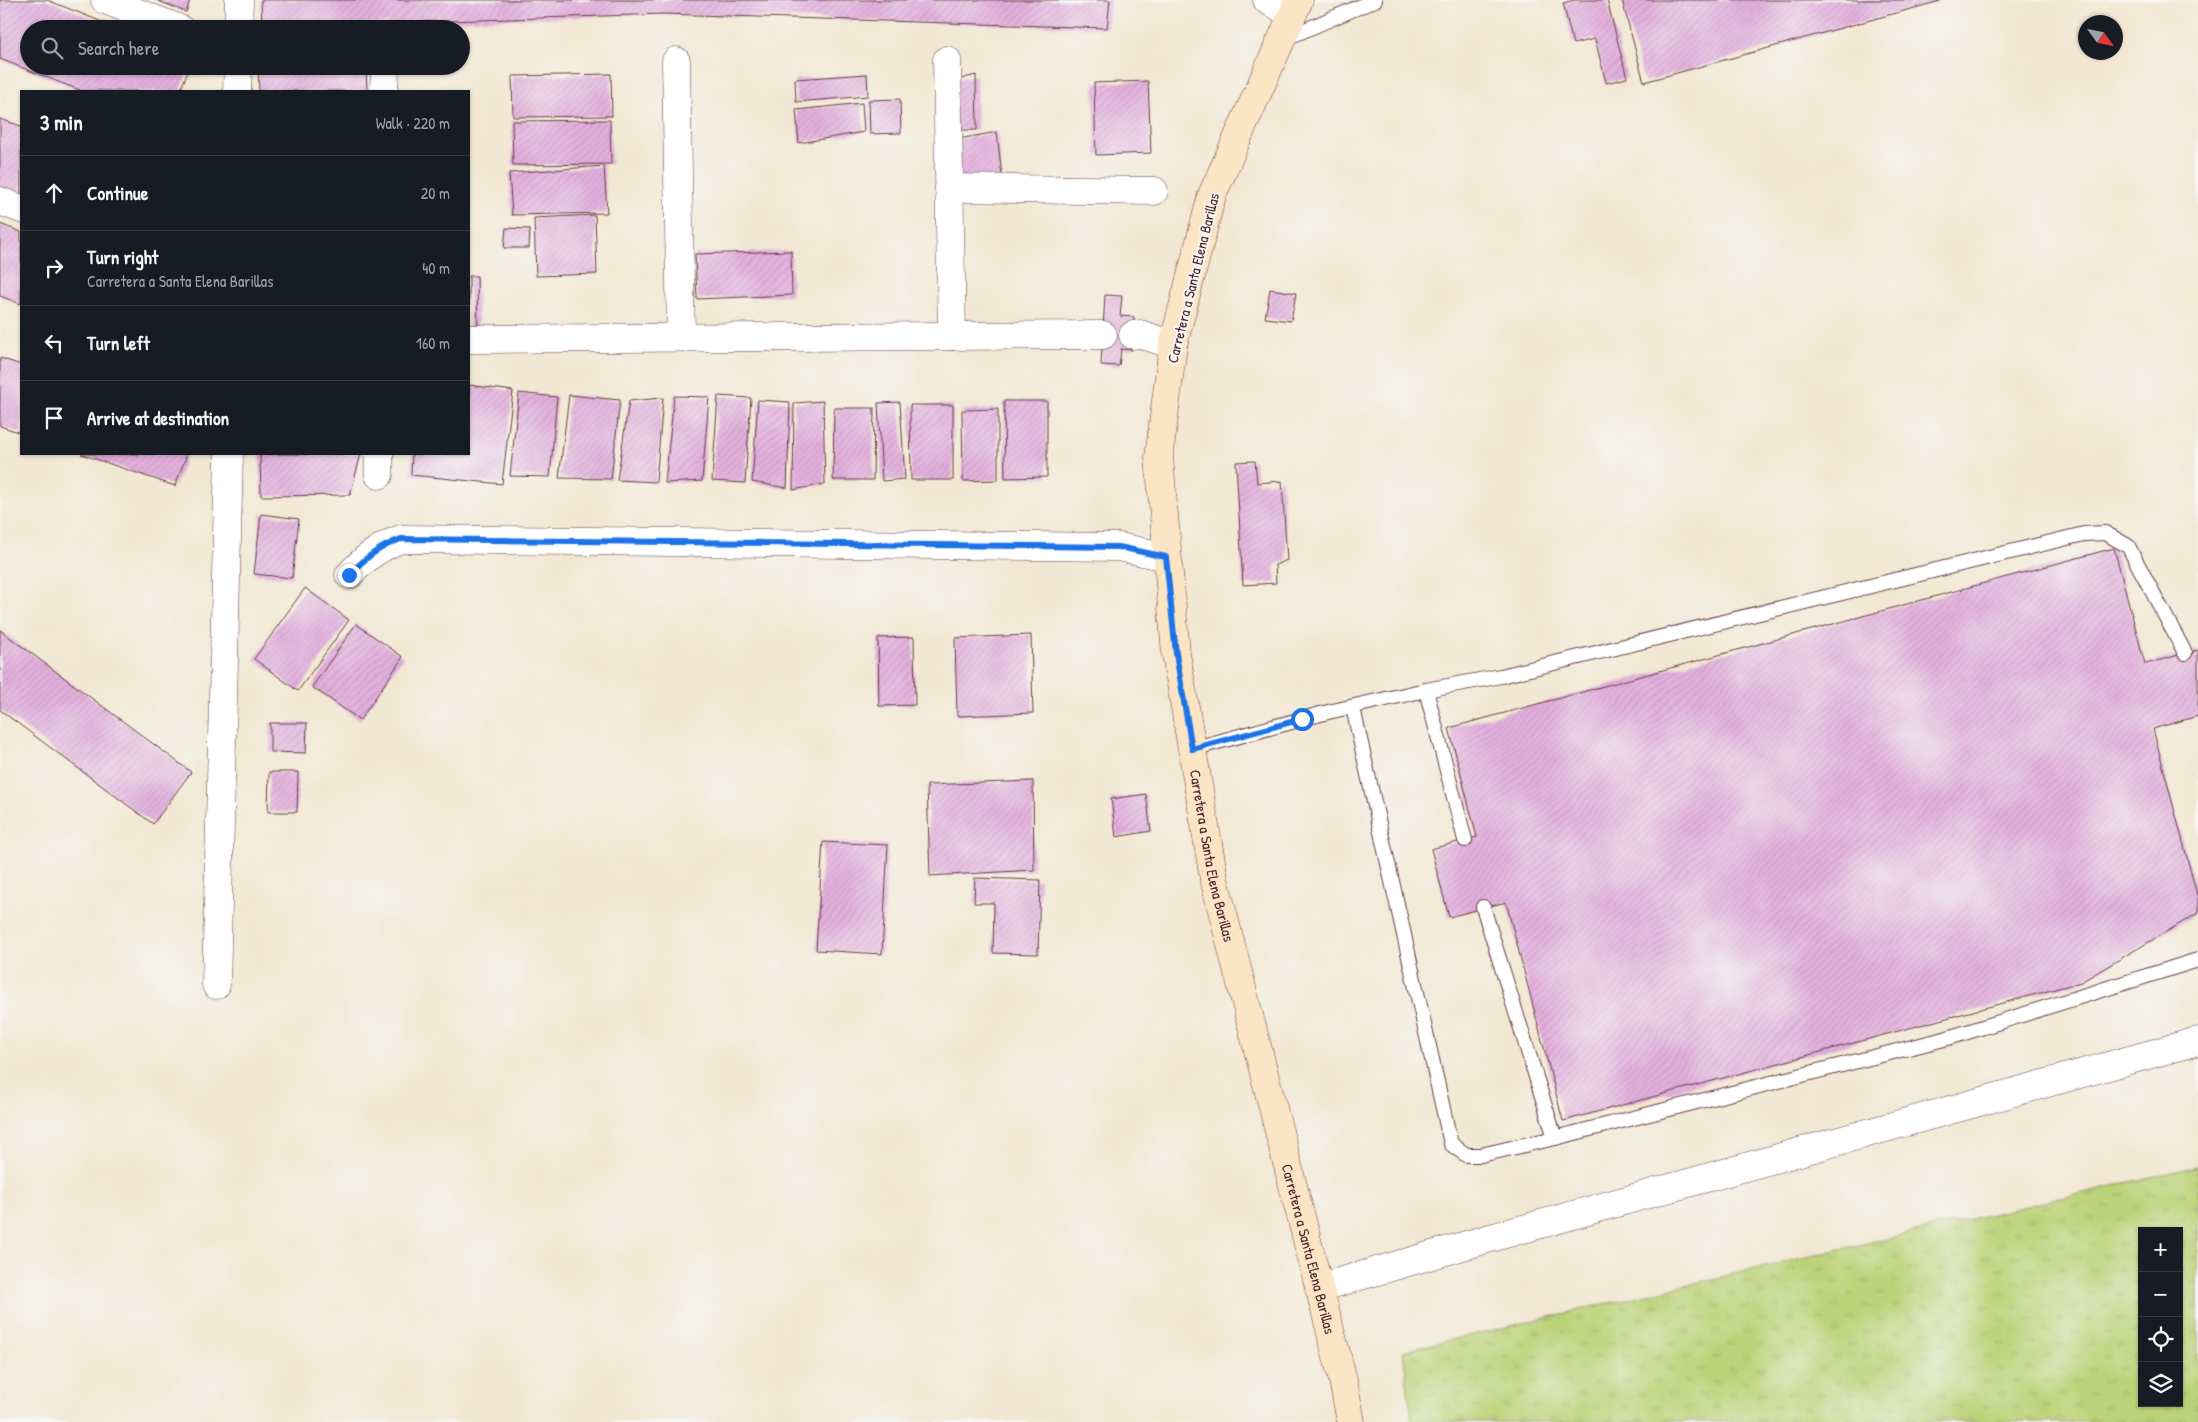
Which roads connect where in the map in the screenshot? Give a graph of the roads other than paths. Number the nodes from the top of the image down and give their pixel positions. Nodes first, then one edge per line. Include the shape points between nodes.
1 (105, 0) edge
2 (239, 0) edge
3 (1267, 0) edge
4 (1375, 0) edge
5 (1296, 7) edge
6 (157, 20) edge
7 (238, 20) edge
8 (1281, 41) junction
9 (947, 60) dead end
10 (676, 61) dead end
11 (238, 75) edge
12 (237, 90) edge
13 (950, 188) junction
14 (1154, 191) dead end
15 (0, 200) edge
16 (20, 209) edge
17 (1103, 334) dead end
18 (1133, 335) dead end
19 (952, 336) junction
20 (681, 337) junction
21 (470, 338) edge
22 (1173, 345) junction
23 (229, 455) edge
24 (1166, 557) junction
25 (349, 575) dead end
26 (2185, 653) dead end
27 (1426, 690) junction
28 (1353, 708) junction
29 (1192, 749) junction
30 (1465, 840) dead end
31 (1483, 907) dead end
32 (2198, 960) edge
33 (216, 986) dead end
34 (2198, 1041) edge
35 (1555, 1138) junction
36 (1319, 1288) junction
37 (1351, 1422) edge

1 - 6 street
2 - 7 street
3 - 5 street
4 - 8 lane
5 - 8 main road, Carretera a Santa Elena Barillas
8 - 22 main road, Carretera a Santa Elena Barillas via 1212,195
9 - 13 street
10 - 20 street
11 - 12 street
13 - 14 street
13 - 19 street
15 - 16 street
17 - 19 street
18 - 22 street via 1140,334
19 - 20 street
20 - 21 street
22 - 24 main road, Carretera a Santa Elena Barillas via 1159,457
23 - 33 street
24 - 25 street via 1119,547 401,539 381,547
24 - 29 main road, Carretera a Santa Elena Barillas via 1176,654
26 - 27 lane via 2128,546 2105,533 2084,534 1501,676
27 - 28 lane
27 - 30 lane
28 - 29 lane
28 - 35 lane via 1451,1144 1466,1155 1481,1155
29 - 36 main road, Carretera a Santa Elena Barillas via 1214,879
31 - 35 lane
32 - 35 lane via 1948,1038
34 - 36 street
36 - 37 main road, Carretera a Santa Elena Barillas

